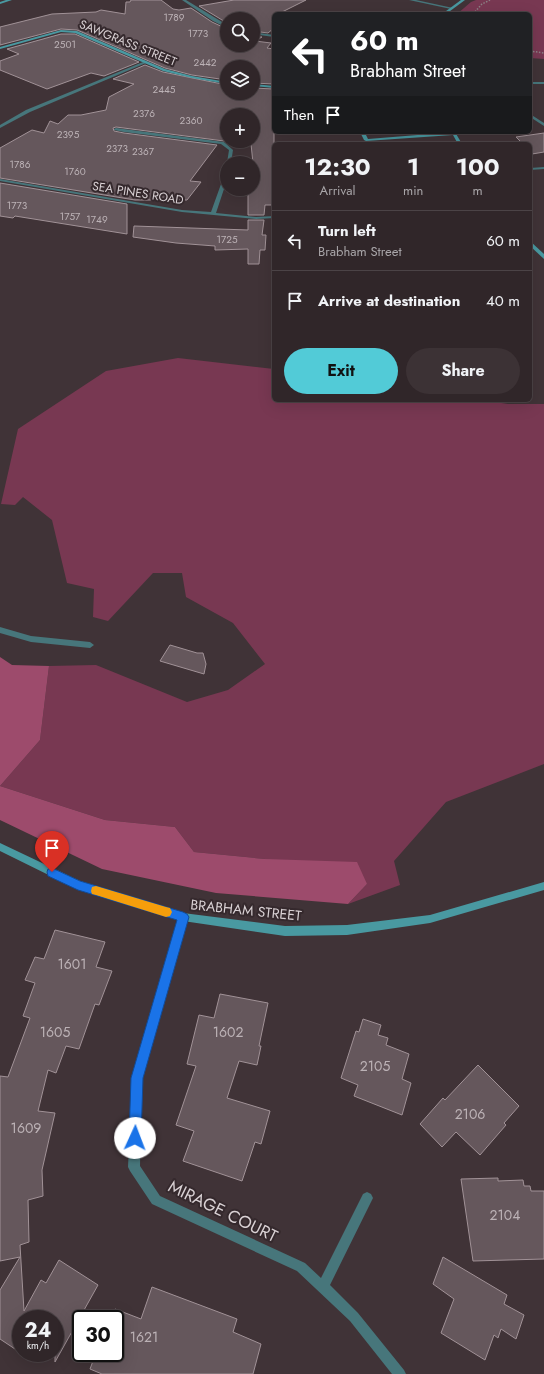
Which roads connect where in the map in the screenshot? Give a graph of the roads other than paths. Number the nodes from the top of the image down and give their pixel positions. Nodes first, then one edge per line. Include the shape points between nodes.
1 (10, 0) edge
2 (184, 0) edge
3 (411, 0) edge
4 (464, 0) edge
5 (0, 3) edge
6 (451, 8) junction
7 (446, 12) edge
8 (220, 23) edge
9 (260, 34) edge
10 (272, 36) edge
11 (0, 48) edge
12 (144, 63) junction
13 (220, 82) edge
14 (532, 83) edge
15 (544, 83) edge
16 (260, 86) edge
17 (272, 87) edge
18 (532, 116) edge
19 (544, 125) edge
20 (0, 127) edge
21 (116, 129) dead end
22 (443, 134) edge
23 (366, 142) edge
24 (230, 156) edge
25 (544, 168) edge
26 (532, 169) edge
27 (0, 180) edge
28 (220, 194) edge
29 (213, 214) junction
30 (272, 217) edge
31 (532, 245) edge
32 (544, 257) edge
33 (0, 630) edge
34 (90, 645) dead end
35 (0, 847) edge
36 (544, 886) edge
37 (183, 917) junction
38 (367, 1198) dead end
39 (323, 1287) junction
40 (400, 1374) edge

1 - 5 street
2 - 8 street
3 - 6 street
4 - 6 street
6 - 7 street
9 - 10 street
11 - 12 street, SAWGRASS STREET via 45,34 68,31 83,35
12 - 13 street, SAWGRASS STREET via 178,74
12 - 20 street via 28,111
14 - 15 street
16 - 17 street
18 - 19 street
21 - 24 street via 222,143 231,150
22 - 23 street
25 - 26 street
27 - 29 street, SEA PINES ROAD
28 - 29 street
29 - 30 street, SEA PINES ROAD
31 - 32 street
33 - 34 street via 32,639
35 - 37 street, BRABHAM STREET via 78,885
36 - 37 street, BRABHAM STREET via 430,919 347,930 285,931
37 - 39 street, MIRAGE COURT via 137,1078 134,1167 156,1200 301,1267
38 - 39 street
39 - 40 street, MIRAGE COURT via 354,1317

